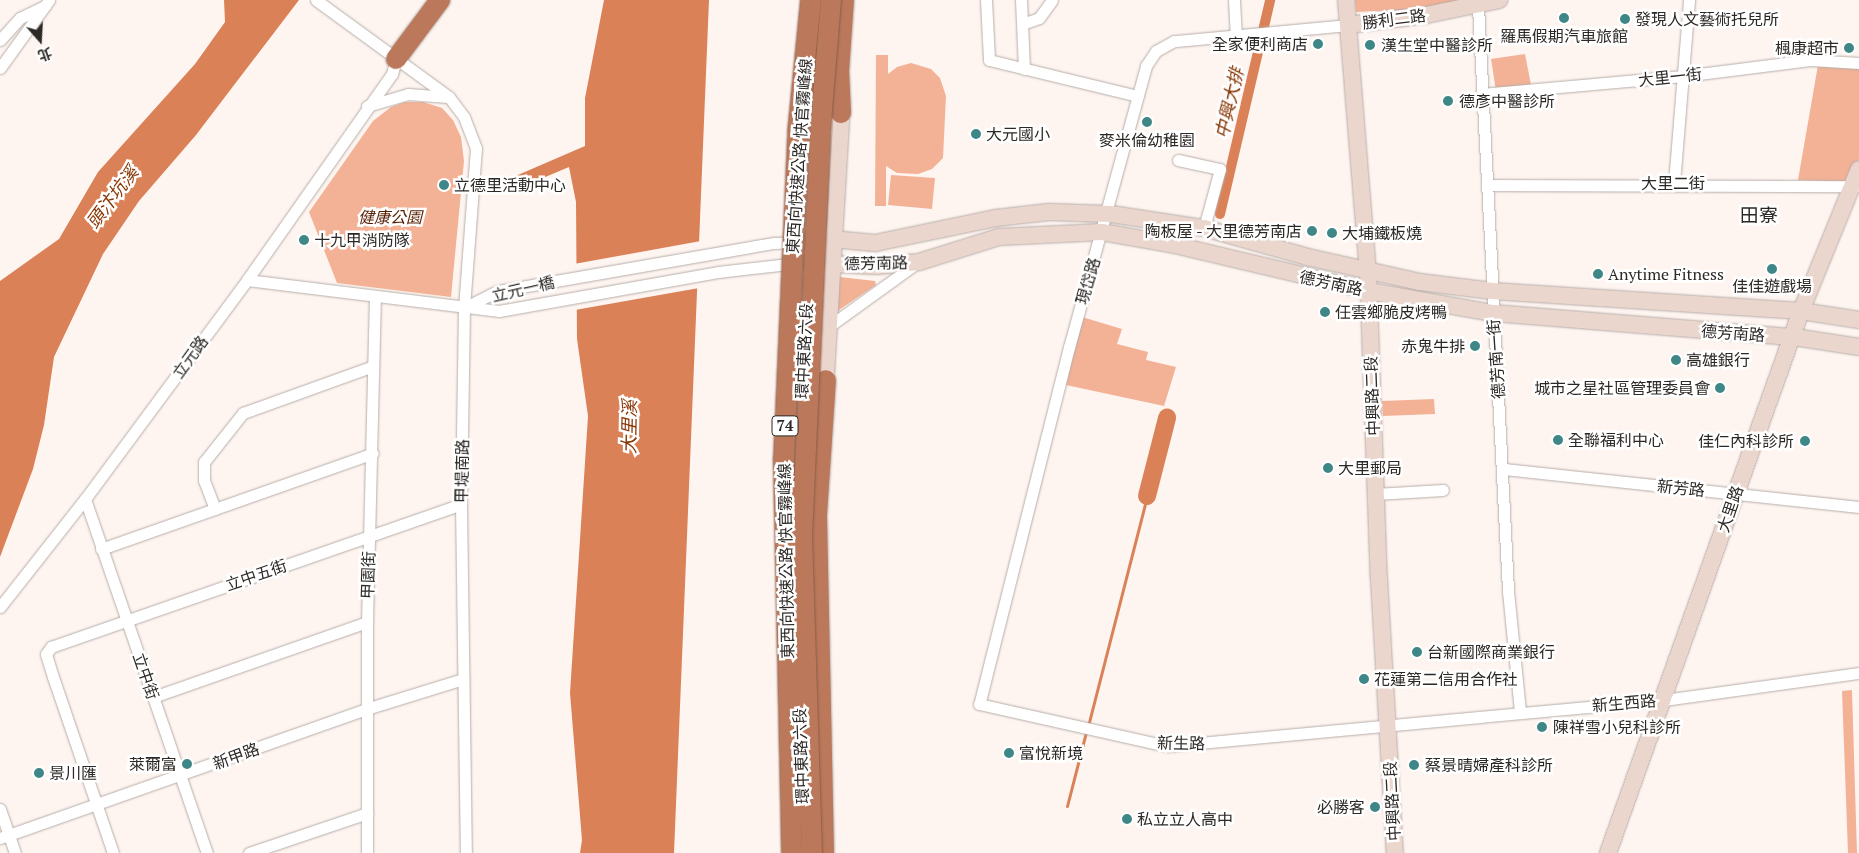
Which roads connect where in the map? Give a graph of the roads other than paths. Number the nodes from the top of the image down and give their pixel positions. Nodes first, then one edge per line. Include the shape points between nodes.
1 (316, 0) edge
2 (440, 0) edge
3 (812, 0) edge
4 (829, 0) edge
5 (844, 0) edge
6 (850, 0) edge
7 (986, 0) edge
8 (1021, 0) edge
9 (1052, 0) edge
10 (1234, 0) edge
11 (1346, 0) edge
12 (1499, 0) edge
13 (1689, 0) edge
14 (47, 3) edge
15 (1478, 6) junction
16 (1022, 24) junction
17 (1348, 25) junction
18 (1236, 36) junction
19 (0, 40) edge
20 (396, 59) junction
21 (1859, 63) edge
22 (0, 68) edge
23 (1024, 69) junction
24 (1683, 76) junction
25 (1481, 94) junction
26 (1138, 96) junction
27 (449, 97) junction
28 (367, 106) junction
29 (841, 113) junction
30 (1178, 160) dead end
31 (1859, 169) edge
32 (1674, 183) junction
33 (1487, 185) junction
34 (1856, 186) edge
35 (1106, 214) junction
36 (1204, 228) junction
37 (1102, 232) junction
38 (832, 239) junction
39 (809, 242) junction
40 (919, 262) junction
41 (808, 263) junction
42 (831, 263) junction
43 (1368, 270) junction
44 (247, 280) junction
45 (1369, 291) junction
46 (1492, 291) junction
47 (375, 296) junction
48 (481, 304) junction
49 (464, 308) junction
50 (1801, 311) junction
51 (1493, 312) junction
52 (1859, 320) edge
53 (828, 327) junction
54 (1794, 337) junction
55 (1859, 347) edge
56 (371, 367) junction
57 (826, 380) junction
58 (373, 454) junction
59 (1504, 469) junction
60 (1443, 490) dead end
61 (1375, 494) junction
62 (1734, 494) junction
63 (85, 499) junction
64 (462, 504) junction
65 (1859, 508) edge
66 (215, 509) junction
67 (369, 535) junction
68 (101, 549) junction
69 (0, 607) edge
70 (126, 620) junction
71 (367, 622) junction
72 (1859, 673) edge
73 (463, 679) junction
74 (153, 696) junction
75 (1664, 700) junction
76 (979, 704) joint
77 (366, 709) junction
78 (1520, 712) junction
79 (1387, 724) junction
80 (180, 775) junction
81 (96, 804) junction
82 (0, 809) edge
83 (367, 813) junction
84 (5, 836) edge
85 (15, 853) edge
86 (113, 853) edge
87 (207, 853) edge
88 (249, 853) edge
89 (367, 853) edge
90 (466, 853) edge
91 (792, 853) edge
92 (804, 853) edge
93 (812, 853) edge
94 (824, 853) edge
95 (829, 853) edge
96 (1396, 853) edge
97 (1608, 853) edge

1 - 20 street, 甲堤南路
2 - 20 highway
3 - 91 highway, 東西向快速公路 快官霧峰線 / 74, bridge via 798,132 784,457
4 - 39 street, 環中東路六段
4 - 93 highway, 東西向快速公路 快官霧峰線 / 74, bridge via 802,537
5 - 29 highway
6 - 29 street, 環中東路六段
7 - 23 street via 989,60
8 - 16 street
9 - 16 street via 1039,18
10 - 18 street
11 - 17 street, 中興路二段
12 - 15 street, 勝利二路
13 - 24 street
14 - 19 street via 20,18
14 - 22 street
15 - 17 street, 勝利二路
15 - 25 street, 德芳南一街
16 - 23 street
17 - 18 street, 現岱路
17 - 43 street, 中興路二段
18 - 26 street, 現岱路 via 1166,45 1146,66
20 - 27 street, 甲堤南路
20 - 28 street via 392,74
21 - 24 street, 大里一街 via 1810,60
23 - 26 street
24 - 25 street, 大里一街
24 - 32 street
25 - 33 street, 德芳南一街
26 - 35 street, 現岱路
27 - 28 street via 408,94
27 - 49 street, 甲堤南路 via 470,128 476,152
28 - 44 street
29 - 38 street, 環中東路六段
30 - 36 street via 1220,169
31 - 34 street, 大里路
32 - 33 street, 大里二街
32 - 34 street, 大里二街
33 - 46 street, 德芳南一街
34 - 50 street, 大里路
35 - 36 street, 德芳南路
35 - 37 street, 現岱路
35 - 38 street, 德芳南路 via 1048,212 996,218 875,243
36 - 43 street, 德芳南路
37 - 40 street, 德芳南路 via 999,237
37 - 45 street, 德芳南路 via 1175,245
37 - 76 street, 現岱路 via 1069,347
38 - 39 street, 德芳南路
38 - 42 street, 環中東路六段
39 - 41 street, 環中東路六段
39 - 48 street, 立元一橋 via 774,243 498,291
40 - 42 street, 德芳南路 via 876,266
40 - 53 street
41 - 42 street, 德芳南路
41 - 48 street, 立元一橋 via 775,264 499,311
41 - 92 street, 環中東路六段 via 795,504
42 - 53 street, 環中東路六段
43 - 45 street, 中興路二段
43 - 46 street, 德芳南路 via 1420,282
44 - 47 street
44 - 63 street, 立元路
45 - 51 street, 德芳南路
45 - 61 street, 中興路二段
46 - 50 street, 德芳南路
46 - 51 street, 德芳南一街
47 - 49 street
47 - 56 street, 甲園街
48 - 49 street, 立元一橋
49 - 64 street, 甲堤南路
50 - 52 street, 德芳南路
50 - 54 street, 大里路
51 - 54 street, 德芳南路
51 - 59 street, 德芳南一街
53 - 57 street, 環中東路六段
54 - 55 street, 德芳南路
54 - 62 street, 大里路
56 - 58 street, 甲園街
56 - 66 street via 243,413 204,462 204,480
57 - 94 highway via 817,514
57 - 95 street, 環中東路六段 via 822,511
58 - 66 street
58 - 67 street, 甲園街
59 - 62 street, 新芳路
59 - 78 street, 德芳南一街 via 1508,591
60 - 61 street
61 - 79 street, 中興路二段
62 - 65 street, 新芳路
62 - 75 street, 大里路
63 - 68 street, 立中街
63 - 69 street, 立元路
64 - 67 street, 立中五街
64 - 73 street, 甲堤南路
66 - 68 street
67 - 70 street, 立中五街
67 - 71 street, 甲園街
68 - 70 street, 立中街
70 - 74 street, 立中街
70 - 81 street, 立中五街 via 51,647 46,654
71 - 74 street
71 - 77 street, 甲園街
72 - 75 street, 新生西路
73 - 77 street, 新甲路
73 - 90 street, 甲堤南路
74 - 80 street, 立中街
75 - 78 street, 新生西路
75 - 97 street, 大里路
76 - 79 street, 新生路 via 1167,746
77 - 80 street, 新甲路
77 - 83 street, 甲園街
78 - 79 street, 新生西路
79 - 96 street, 中興路二段
80 - 81 street, 新甲路
80 - 87 street, 立中街
81 - 84 street, 新甲路
81 - 86 street
82 - 84 street
83 - 88 street
83 - 89 street, 甲園街
84 - 85 street

